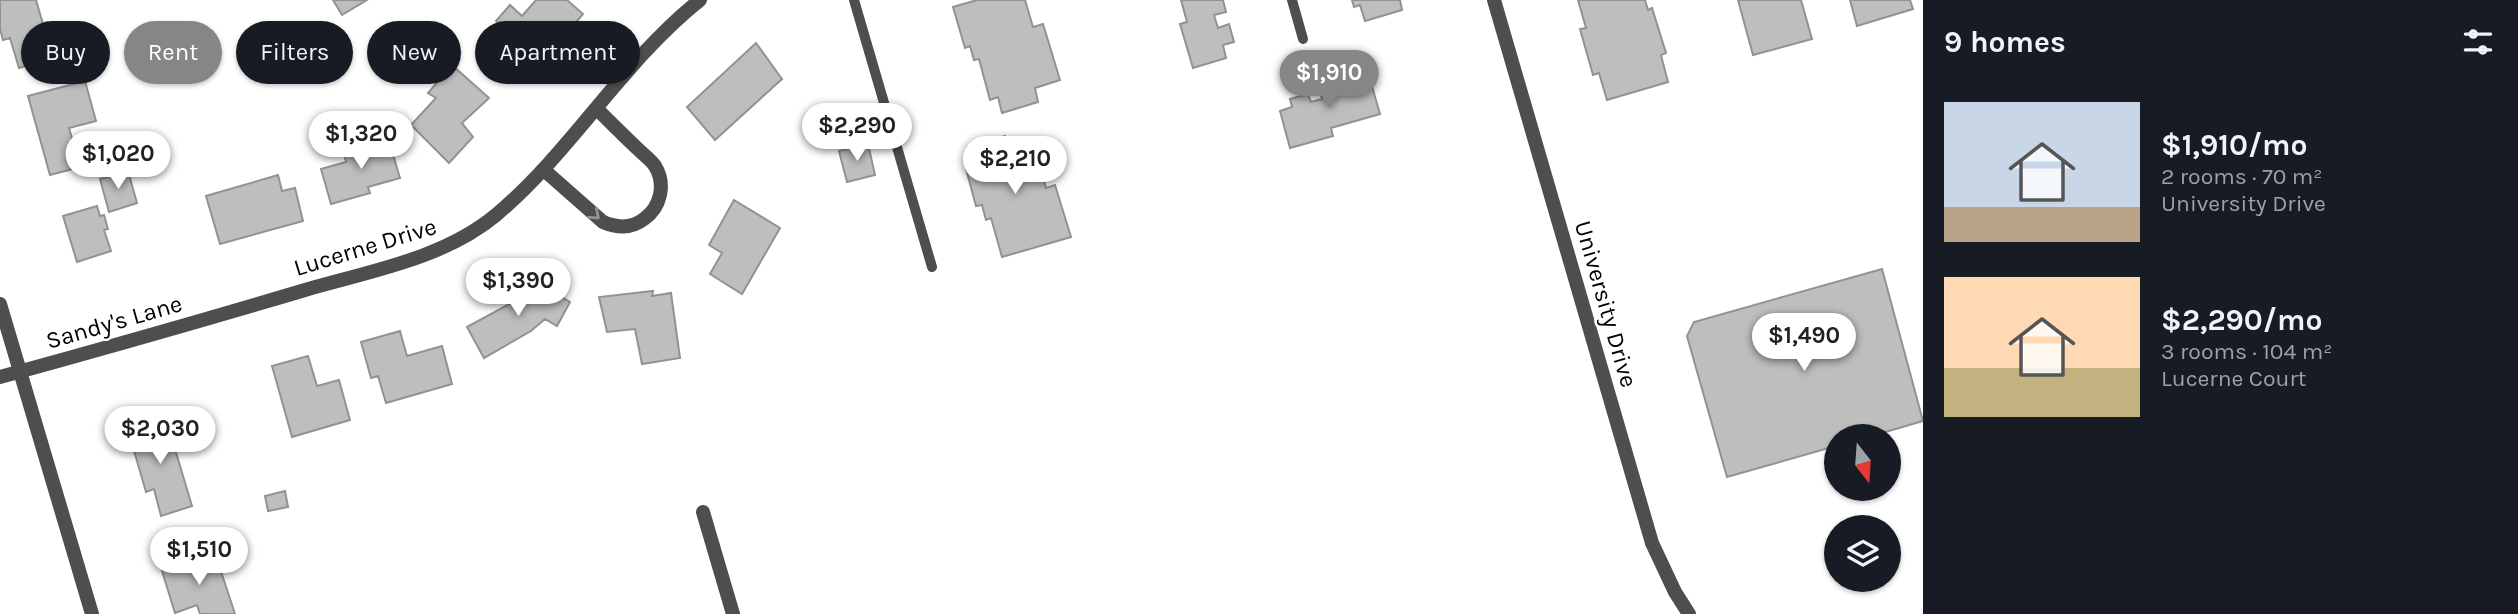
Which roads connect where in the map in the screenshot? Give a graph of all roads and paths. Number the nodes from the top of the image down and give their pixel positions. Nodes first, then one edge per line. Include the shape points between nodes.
1 (700, 0) edge
2 (854, 0) edge
3 (1292, 0) edge
4 (1494, 0) edge
5 (1303, 39) dead end
6 (597, 109) junction
7 (544, 170) junction
8 (932, 267) dead end
9 (0, 304) edge
10 (239, 310) joint
11 (20, 372) junction
12 (0, 377) edge
13 (703, 512) dead end
14 (92, 614) edge
15 (733, 614) edge
16 (1689, 614) edge

1 - 6 street, Lucerne Drive via 661,34
2 - 8 lane
3 - 5 lane
4 - 16 street, University Drive via 1652,543
6 - 7 street, Lucerne Drive
7 -> 6 street via 603,222 614,226 628,227 655,207 662,191 655,166
7 - 10 street, Lucerne Drive via 496,215 448,246
9 - 11 street
10 - 11 street, Sandy's Lane
11 - 12 street, Sandy's Lane
11 - 14 street
13 - 15 street

